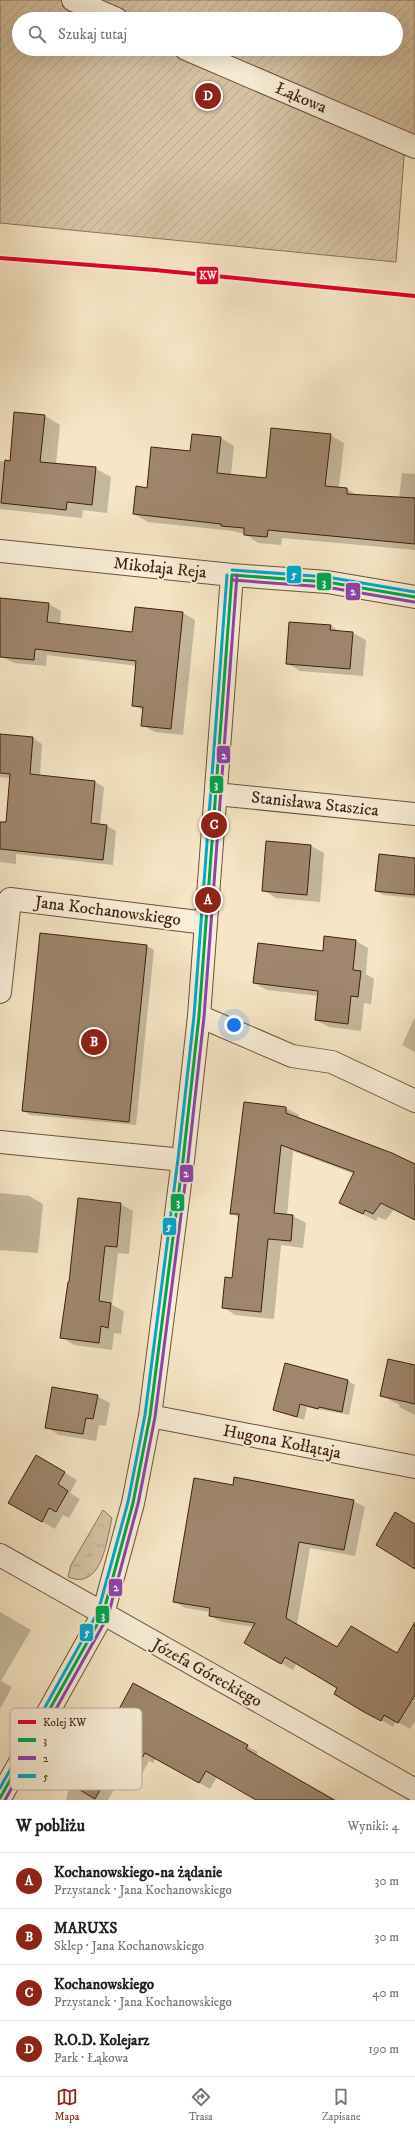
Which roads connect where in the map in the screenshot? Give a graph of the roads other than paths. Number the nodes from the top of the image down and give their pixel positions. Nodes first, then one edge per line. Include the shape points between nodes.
1 (73, 0) edge
2 (101, 12) edge
3 (202, 56) edge
4 (415, 148) edge
5 (0, 551) edge
6 (232, 575) junction
7 (415, 597) edge
8 (216, 794) junction
9 (415, 814) edge
10 (5, 898) edge
11 (206, 923) junction
12 (0, 992) edge
13 (199, 1016) junction
14 (415, 1101) edge
15 (0, 1142) edge
16 (183, 1160) junction
17 (150, 1416) junction
18 (415, 1467) edge
19 (0, 1555) edge
20 (103, 1614) junction
21 (50, 1708) edge
22 (10, 1780) edge
23 (415, 1790) edge
24 (0, 1798) edge

1 - 2 street
3 - 4 street, Łąkowa
5 - 6 street, Mikołaja Reja
6 - 7 street, Mikołaja Reja via 327,582
6 - 8 street, Jana Kochanowskiego
8 - 9 street, Stanisława Staszica
8 - 11 street, Jana Kochanowskiego
10 - 11 street, Jana Kochanowskiego
10 - 12 street, Jana Kochanowskiego
11 - 13 street, Jana Kochanowskiego
13 - 14 street via 292,1056 332,1062
13 - 16 street, Jana Kochanowskiego
15 - 16 street
16 - 17 street, Jana Kochanowskiego
17 - 18 street, Hugona Kołłątaja
17 - 20 street, Jana Kochanowskiego via 133,1503
19 - 20 street, Józefa Góreckiego
20 - 21 street, Jana Kochanowskiego
20 - 23 street, Józefa Góreckiego
22 - 24 street, Jana Kochanowskiego

